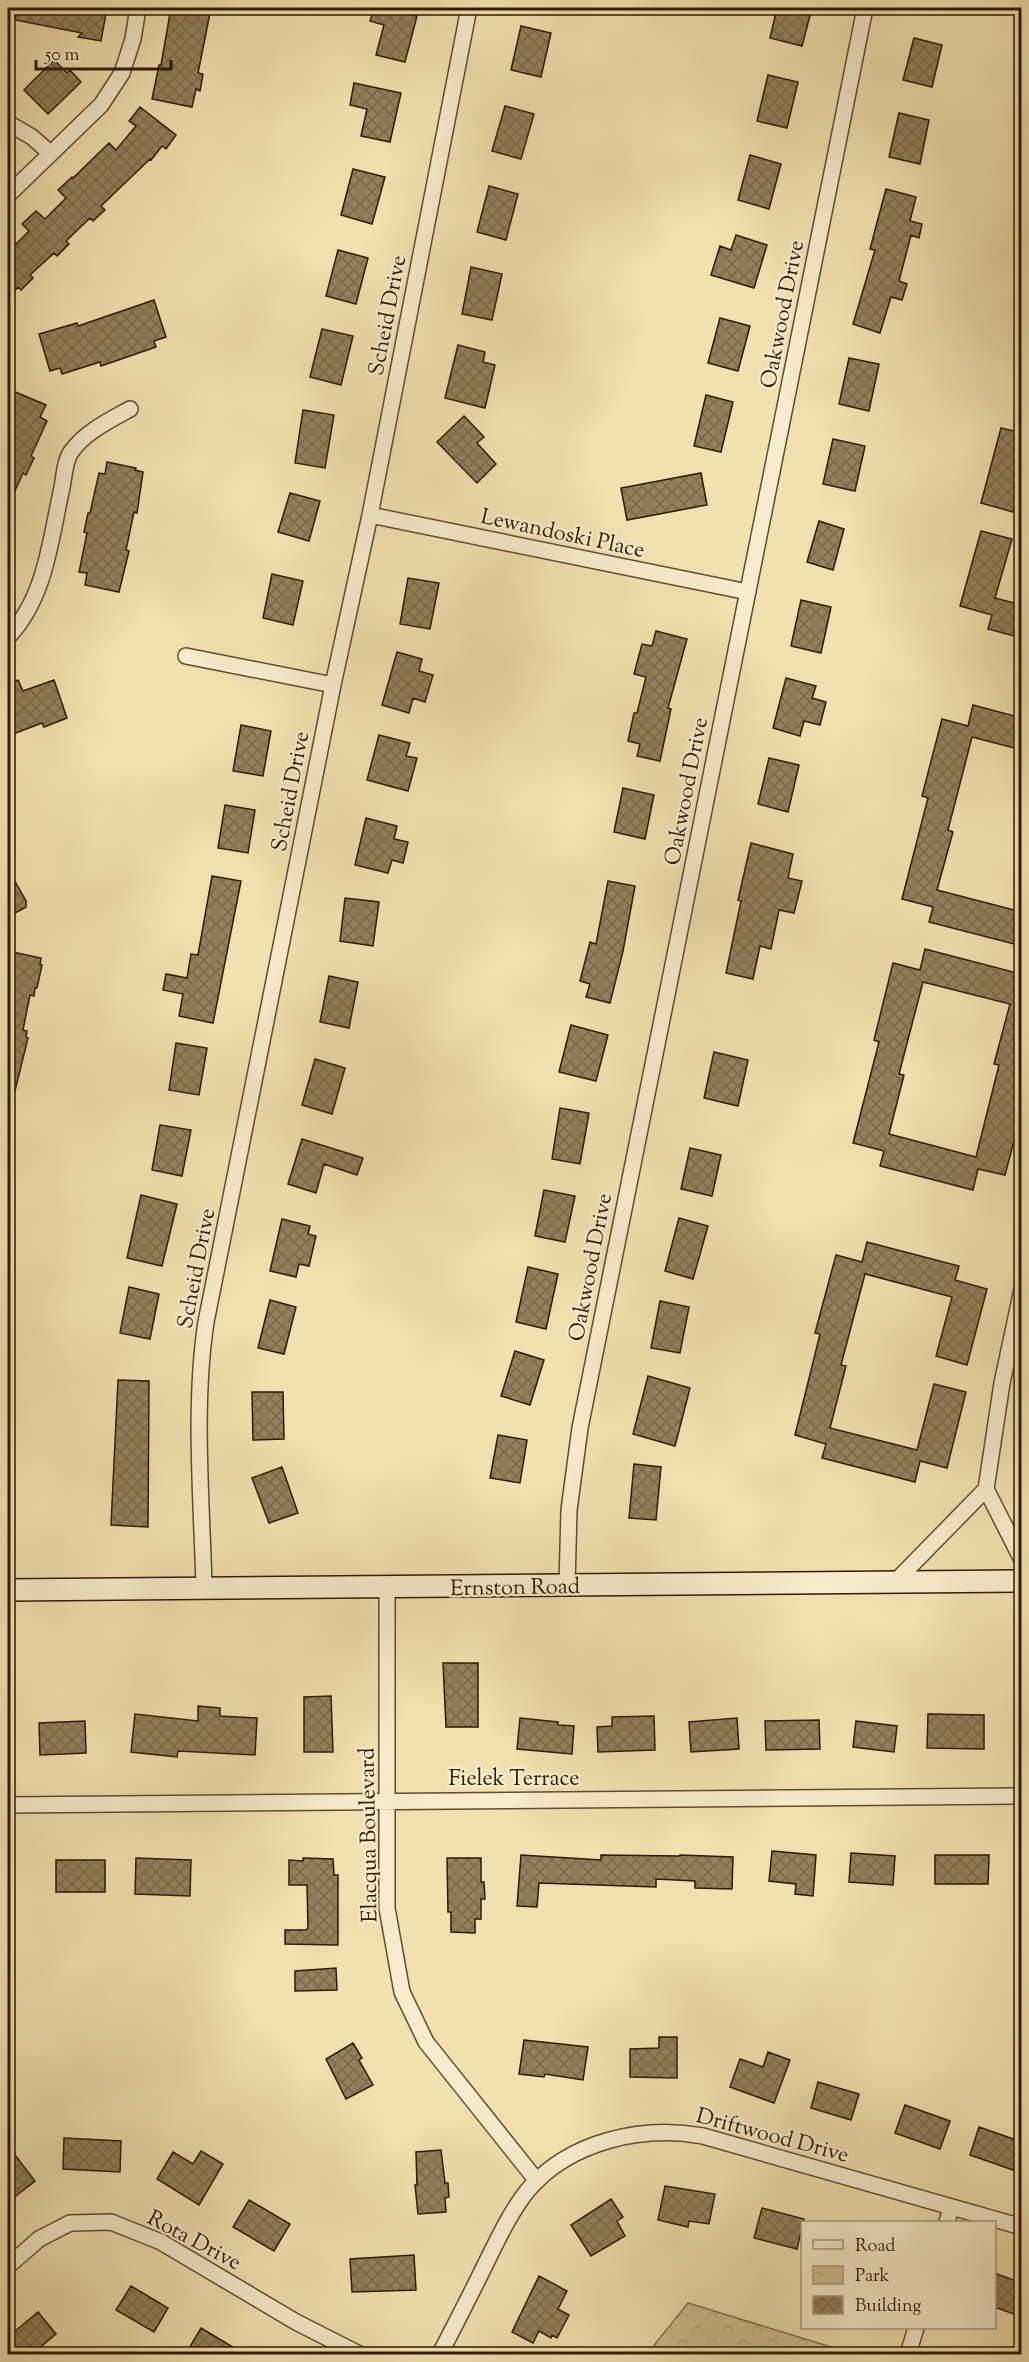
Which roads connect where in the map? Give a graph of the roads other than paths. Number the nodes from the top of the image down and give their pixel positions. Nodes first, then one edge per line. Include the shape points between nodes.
1 (138, 8) edge
2 (469, 8) edge
3 (865, 8) edge
4 (8, 123) edge
5 (50, 153) junction
6 (8, 195) edge
7 (130, 410) dead end
8 (370, 515) junction
9 (748, 592) junction
10 (8, 637) edge
11 (186, 656) dead end
12 (333, 685) junction
13 (1022, 1289) edge
14 (986, 1489) junction
15 (1022, 1560) edge
16 (1022, 1581) edge
17 (895, 1582) junction
18 (567, 1585) junction
19 (387, 1587) junction
20 (204, 1589) junction
21 (8, 1590) edge
22 (1022, 1796) edge
23 (387, 1801) junction
24 (8, 1805) edge
25 (537, 2181) junction
26 (949, 2215) edge
27 (986, 2221) edge
28 (996, 2223) edge
29 (1022, 2227) edge
30 (8, 2266) edge
31 (916, 2329) edge
32 (359, 2355) edge
33 (440, 2355) edge
34 (908, 2355) edge

1 - 5 street via 122,73 101,105
2 - 8 street, Scheid Drive
3 - 9 street, Oakwood Drive
4 - 5 street
5 - 6 street
7 - 10 street via 99,426 70,453 43,576 33,602
8 - 9 street, Lewandoski Place
8 - 12 street, Scheid Drive
9 - 18 street, Oakwood Drive via 580,1428 569,1510
11 - 12 street
12 - 20 street, Scheid Drive via 201,1356
13 - 14 street via 1002,1383
14 - 15 street
14 - 17 street
16 - 17 street, Ernston Road
17 - 18 street, Ernston Road
18 - 19 street, Ernston Road
19 - 20 street, Ernston Road
19 - 23 street, Elacqua Boulevard
20 - 21 street, Ernston Road
22 - 23 street, Fielek Terrace
23 - 24 street, Fielek Terrace
23 - 25 street, Elacqua Boulevard via 387,1908 402,1992 426,2042
25 - 26 street, Driftwood Drive via 568,2158 600,2143 633,2134 671,2132 703,2136
25 - 33 street, Driftwood Drive via 507,2222
26 - 27 street, Driftwood Drive
28 - 29 street, Driftwood Drive
30 - 32 street, Rota Drive via 39,2239 70,2223 111,2222 161,2242
31 - 34 street

